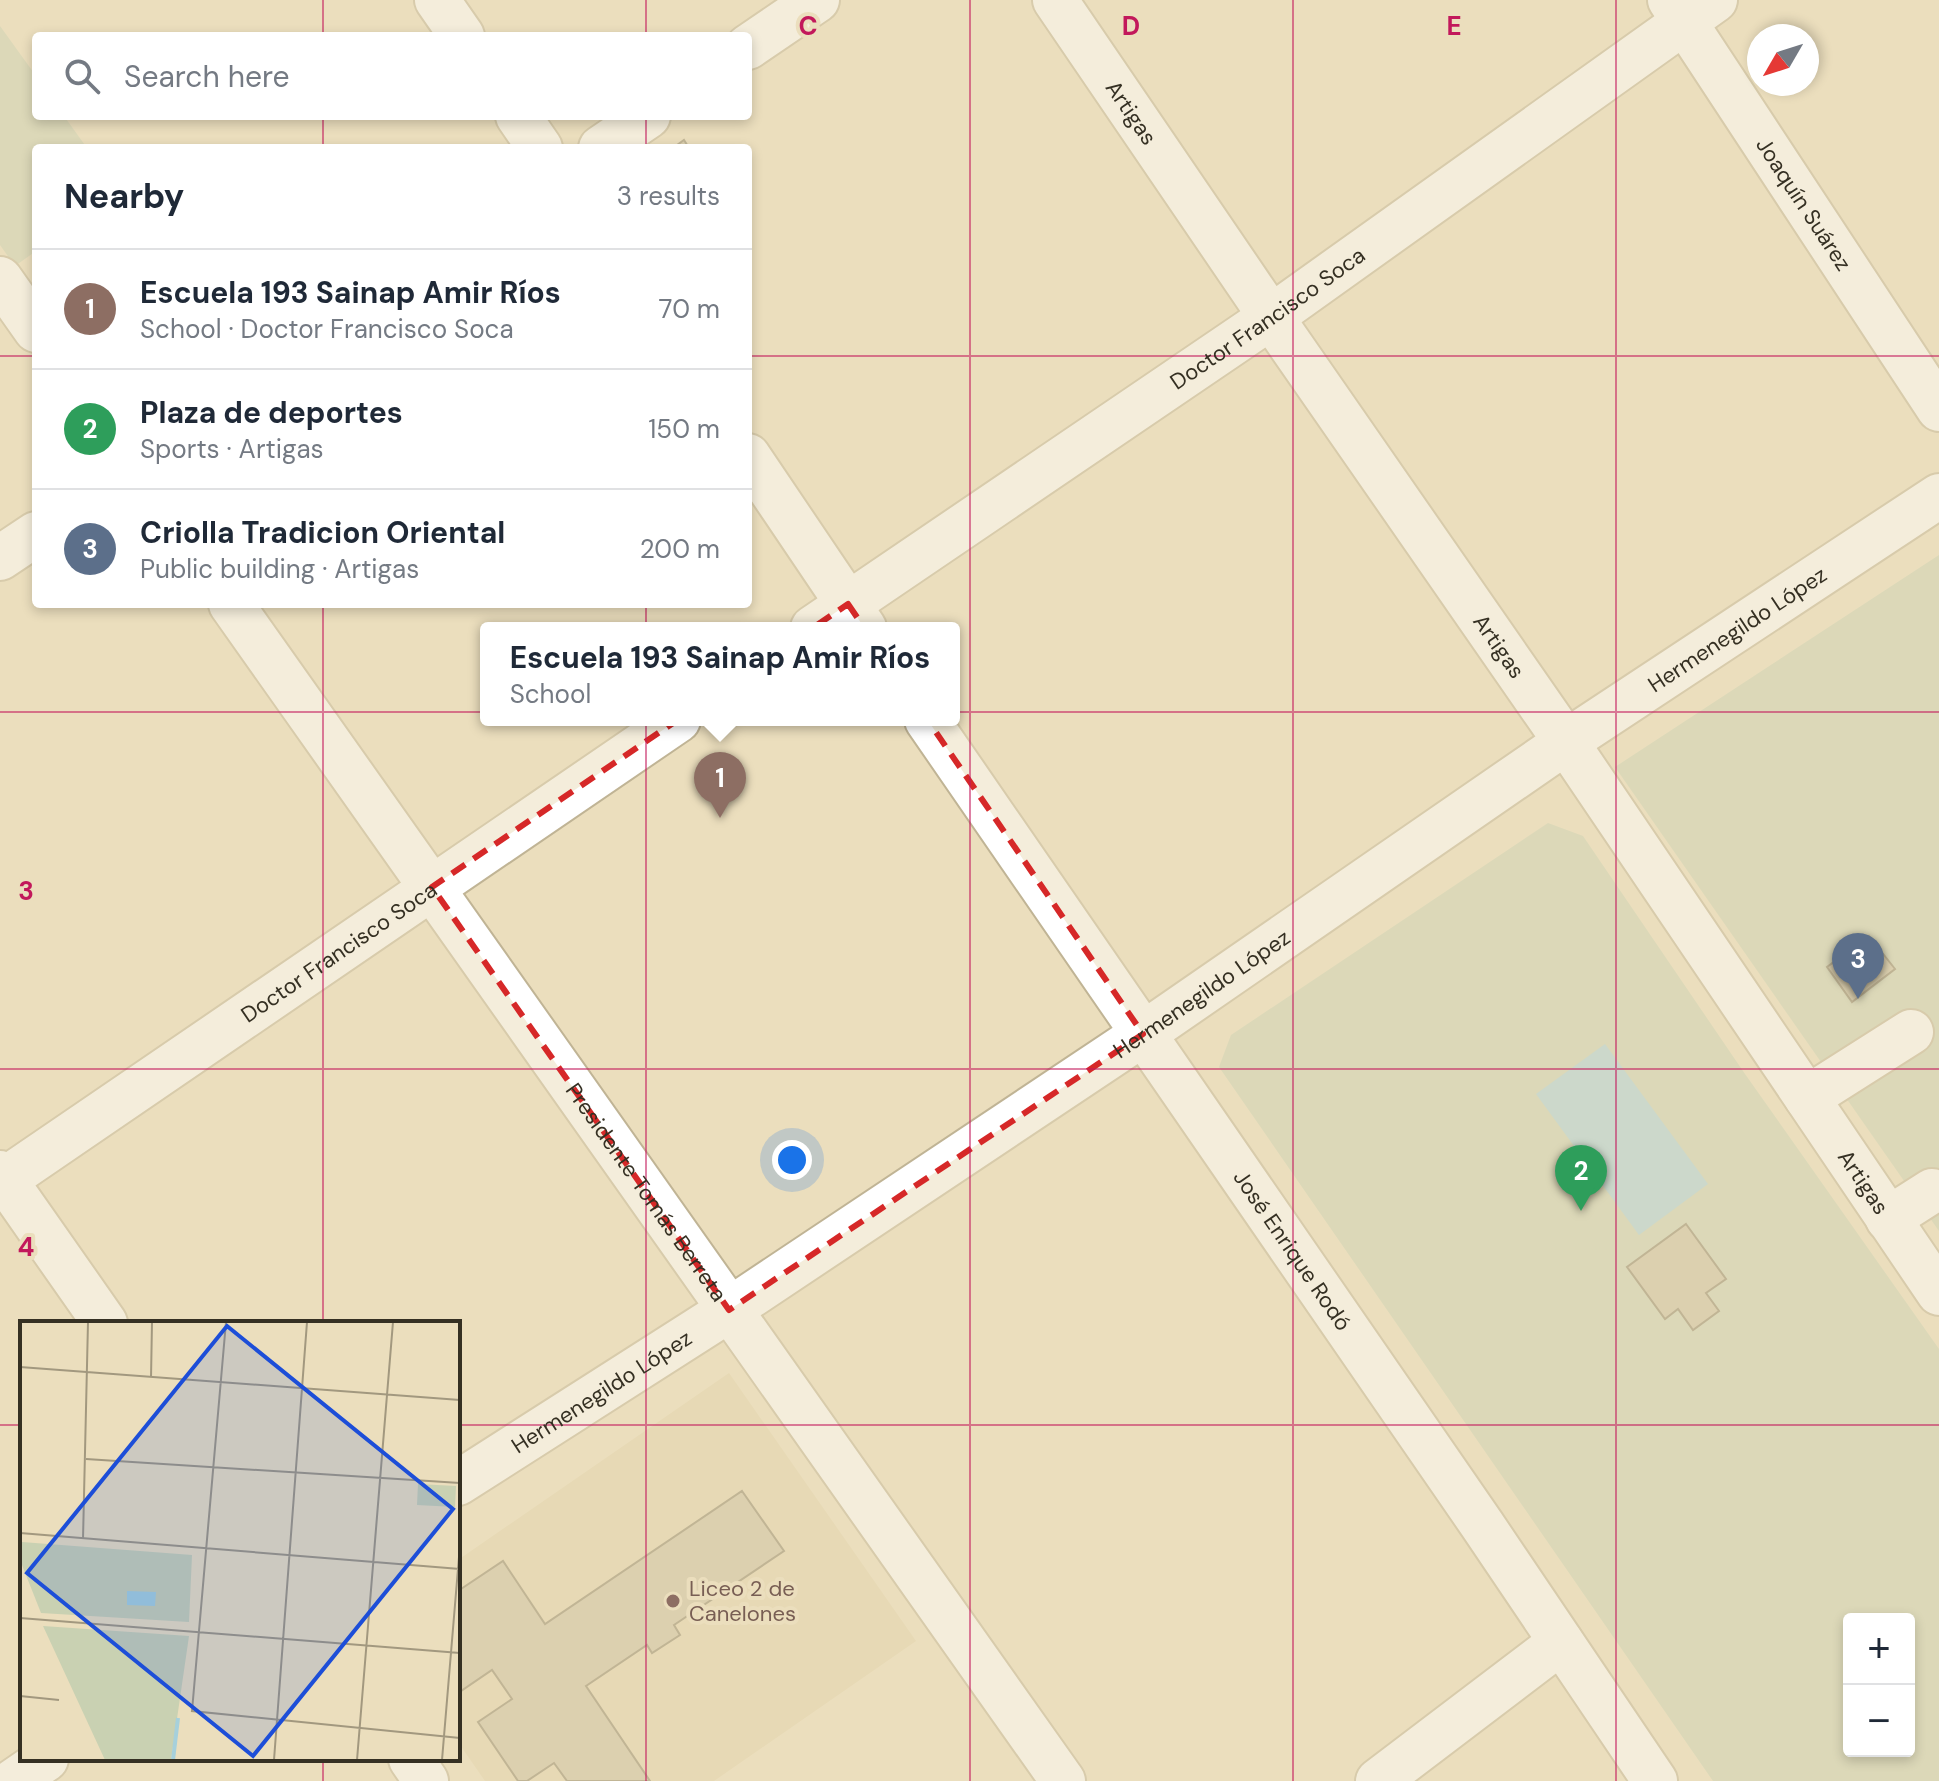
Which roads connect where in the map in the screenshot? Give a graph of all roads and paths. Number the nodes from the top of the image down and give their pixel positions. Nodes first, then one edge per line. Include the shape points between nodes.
1 (437, 0) edge
2 (817, 0) edge
3 (1055, 0) edge
4 (1690, 7) edge
5 (459, 32) edge
6 (752, 44) edge
7 (521, 120) edge
8 (642, 120) edge
9 (537, 144) edge
10 (607, 144) edge
11 (0, 279) edge
12 (1271, 317) junction
13 (32, 324) edge
14 (1939, 409) edge
15 (752, 463) edge
16 (1939, 496) edge
17 (32, 537) edge
18 (0, 558) edge
19 (234, 608) edge
20 (842, 620) edge
21 (669, 726) edge
22 (931, 726) edge
23 (1566, 742) junction
24 (432, 887) junction
25 (1911, 1032) dead end
26 (1143, 1034) junction
27 (1807, 1098) junction
28 (2, 1178) edge
29 (1932, 1191) dead end
30 (1888, 1219) junction
31 (1939, 1293) edge
32 (729, 1310) junction
33 (104, 1321) edge
34 (460, 1482) edge
35 (1561, 1642) junction
36 (43, 1761) edge
37 (412, 1761) edge
38 (14, 1781) edge
39 (426, 1781) edge
40 (1063, 1781) edge
41 (1378, 1781) edge
42 (1655, 1781) edge

1 - 5 main road
2 - 6 main road
3 - 12 main road, Artigas
4 - 12 main road, Doctor Francisco Soca
4 - 14 main road, Joaquín Suárez
7 - 9 main road
8 - 10 main road
11 - 13 main road
12 - 20 main road, Doctor Francisco Soca
12 - 23 main road, Artigas
15 - 20 main road
16 - 23 main road, Hermenegildo López
17 - 18 main road
19 - 24 main road, Presidente Tomás Berreta
21 - 24 main road, Doctor Francisco Soca
22 - 26 main road, José Enrique Rodó
23 - 26 main road, Hermenegildo López
23 - 27 main road, Artigas
24 - 28 main road, Doctor Francisco Soca
24 - 32 main road, Presidente Tomás Berreta
25 - 27 main road
26 - 32 main road, Hermenegildo López
26 - 35 main road, José Enrique Rodó
27 - 30 main road, Artigas
28 - 33 main road
29 - 30 main road
30 - 31 main road, Artigas
32 - 34 main road, Hermenegildo López
32 - 40 main road, Presidente Tomás Berreta
35 - 41 main road
35 - 42 main road, José Enrique Rodó
36 - 38 main road
37 - 39 main road

